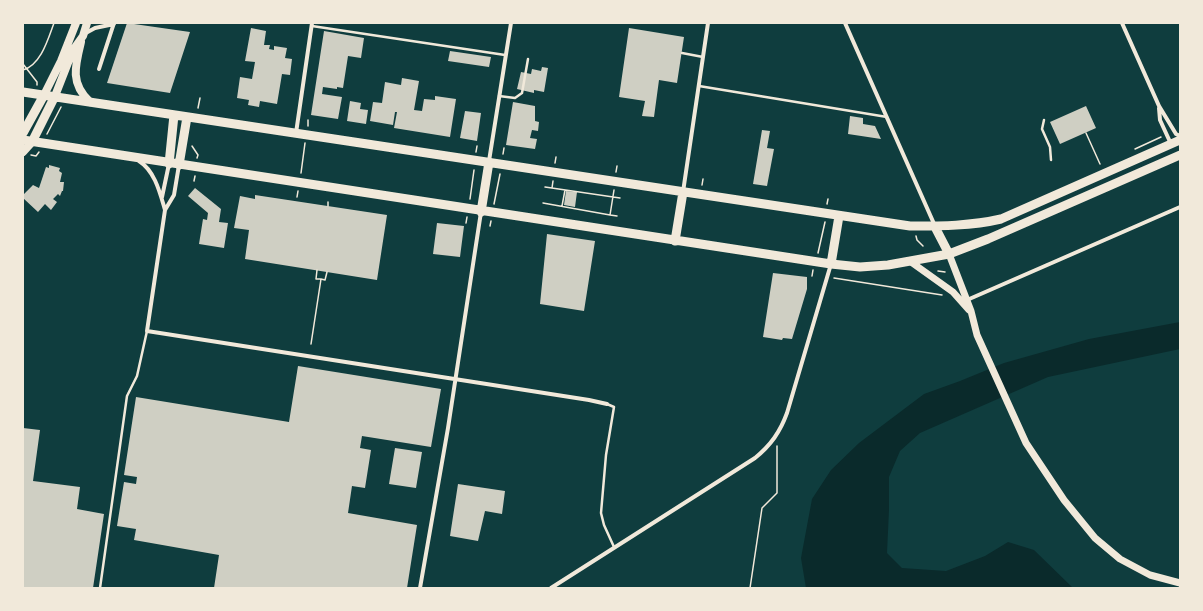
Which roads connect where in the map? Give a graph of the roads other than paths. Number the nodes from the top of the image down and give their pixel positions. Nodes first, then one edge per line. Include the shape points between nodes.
1 (76, 23) edge
2 (87, 23) edge
3 (114, 23) edge
4 (511, 23) edge
5 (708, 23) edge
6 (845, 23) edge
7 (1122, 23) edge
8 (312, 25) edge
9 (83, 36) junction
10 (682, 53) dead end
11 (506, 55) junction
12 (703, 57) junction
13 (528, 59) dead end
14 (99, 69) dead end
15 (699, 86) junction
16 (23, 92) edge
17 (44, 95) junction
18 (55, 96) junction
19 (499, 96) junction
20 (90, 102) junction
21 (1158, 106) junction
22 (174, 115) junction
23 (887, 117) junction
24 (191, 118) junction
25 (1044, 120) dead end
26 (23, 133) edge
27 (296, 133) junction
28 (1180, 136) edge
29 (1180, 140) edge
30 (27, 141) edge
31 (1171, 144) junction
32 (23, 152) edge
33 (1180, 156) edge
34 (132, 158) junction
35 (1051, 160) dead end
36 (489, 162) junction
37 (169, 164) junction
38 (179, 165) junction
39 (683, 192) junction
40 (162, 200) junction
41 (1180, 207) edge
42 (165, 210) junction
43 (481, 212) junction
44 (839, 216) junction
45 (935, 227) junction
46 (675, 241) junction
47 (949, 254) junction
48 (911, 262) junction
49 (831, 264) junction
50 (967, 300) junction
51 (972, 315) junction
52 (147, 331) junction
53 (455, 379) junction
54 (606, 404) joint
55 (614, 547) junction
56 (1180, 584) edge
57 (100, 588) edge
58 (420, 588) edge
59 (551, 588) edge

1 - 17 main road
2 - 9 main road
3 - 9 street via 92,29
3 - 14 street
4 - 11 street
5 - 12 street
6 - 23 street
7 - 21 street
8 - 11 lane
8 - 27 street
9 - 18 main road via 73,50
9 - 20 main road via 77,61 76,82 80,92
10 - 12 lane
11 - 19 street
12 - 15 street
13 - 19 lane via 522,93 515,98
15 - 23 lane
15 - 39 street
16 - 17 highway
17 - 18 highway
17 - 26 highway
18 - 20 highway
18 - 30 highway
19 - 36 street
20 - 22 highway
21 - 28 street via 1176,134
21 - 31 street via 1160,120
22 - 24 highway
22 - 37 highway
23 - 45 street
24 - 27 highway
24 - 38 highway
25 - 35 lane via 1042,129 1050,147
27 - 36 highway
29 - 31 highway
30 - 32 main road
30 - 34 highway
31 - 33 highway
31 - 45 highway via 1002,218 974,224
33 - 47 highway
34 - 37 highway
34 - 40 street via 150,171
36 - 39 highway
36 - 43 highway
37 - 38 highway
37 - 40 street
38 - 42 street via 174,195
38 - 43 highway
39 - 44 highway
39 - 46 highway
40 - 42 street
41 - 50 street
42 - 52 street
43 - 46 highway
43 - 53 street
44 - 45 highway
44 - 49 highway
45 - 47 highway
46 - 49 highway
47 - 48 highway
47 - 50 street
48 - 49 highway via 860,266
48 - 51 street via 953,292
49 - 55 street via 787,413 776,438 755,458
50 - 51 street
51 - 56 street via 978,337 1026,442 1068,506 1095,538 1120,559 1135,568
52 - 53 street
52 - 57 lane via 137,376 127,396
53 - 54 street
53 - 58 street
54 - 55 lane via 614,407 606,455 601,513
55 - 59 street

